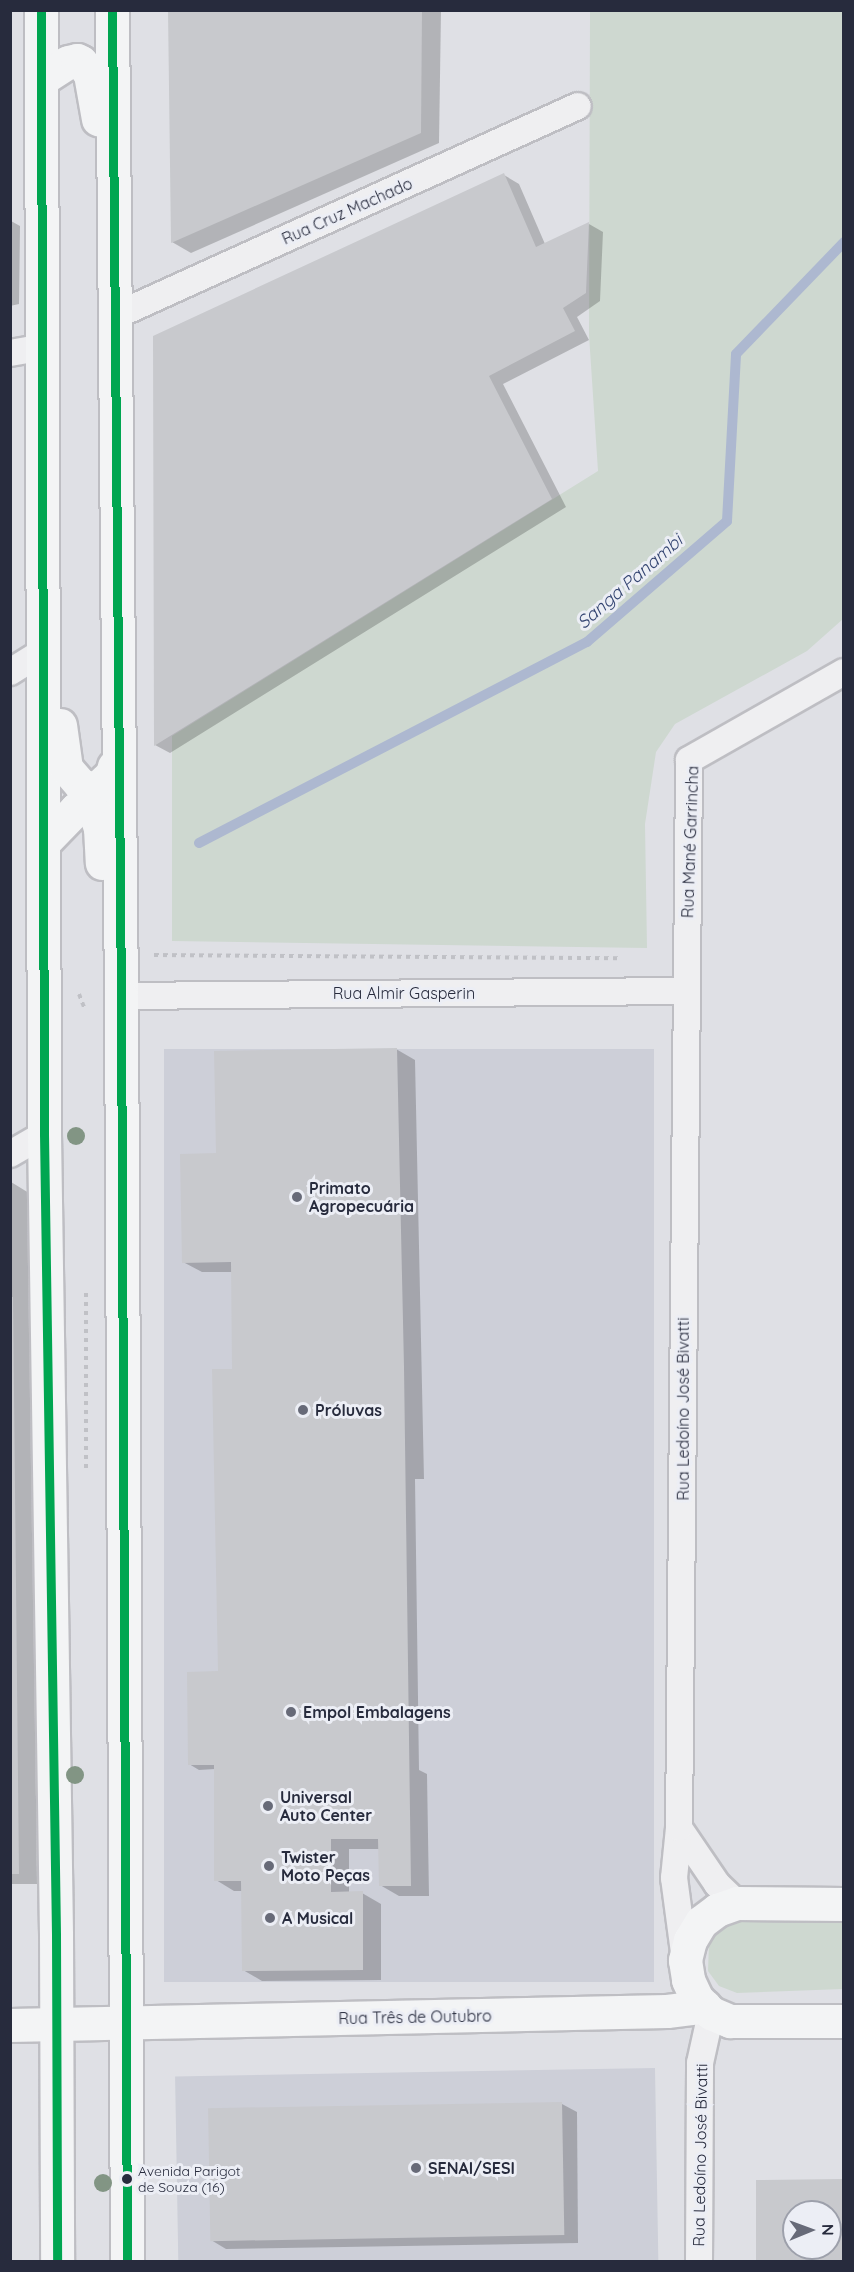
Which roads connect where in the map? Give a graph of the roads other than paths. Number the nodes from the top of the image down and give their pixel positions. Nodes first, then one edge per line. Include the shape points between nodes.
1 (41, 10) edge
2 (112, 10) edge
3 (42, 79) junction
4 (578, 106) dead end
5 (113, 236) junction
6 (115, 316) junction
7 (43, 347) junction
8 (10, 353) edge
9 (43, 651) junction
10 (10, 672) edge
11 (843, 672) edge
12 (119, 740) junction
13 (45, 841) junction
14 (686, 991) junction
15 (122, 996) junction
16 (44, 1134) junction
17 (10, 1154) edge
18 (680, 1828) junction
19 (737, 1904) junction
20 (843, 1904) edge
21 (685, 1960) junction
22 (708, 2010) junction
23 (843, 2021) edge
24 (125, 2024) junction
25 (10, 2025) edge
26 (56, 2025) junction
27 (57, 2262) edge
28 (127, 2262) edge
29 (699, 2262) edge

1 - 3 main road
2 - 5 main road
3 - 5 main road via 77,60 90,74
3 - 7 main road
4 - 6 street, Rua Cruz Machado
5 - 6 main road
6 - 12 main road
7 - 8 street
7 - 9 main road
9 - 10 street
9 - 12 main road via 51,668 66,768 80,784 98,787 112,774
9 - 13 main road
11 - 14 street, Rua Mané Garrincha via 689,760
12 - 15 main road
13 - 15 main road via 76,809 86,808 94,813 100,828 105,914
13 - 16 main road
14 - 15 street, Rua Almir Gasperin
14 - 18 street, Rua Ledoíno José Bivatti
15 - 24 main road
16 - 17 street
16 - 26 main road
18 - 19 street via 717,1884
18 - 21 street, Rua Ledoíno José Bivatti via 674,1878
19 - 20 main road
19 - 21 main road via 717,1910 701,1922 690,1940
21 - 22 main road via 688,1980 697,1999
22 - 23 main road via 730,2021
22 - 24 main road, Rua Três de Outubro
22 - 29 street, Rua Ledoíno José Bivatti via 700,2063
24 - 26 main road, Rua Três de Outubro
24 - 28 main road
25 - 26 main road
26 - 27 main road

